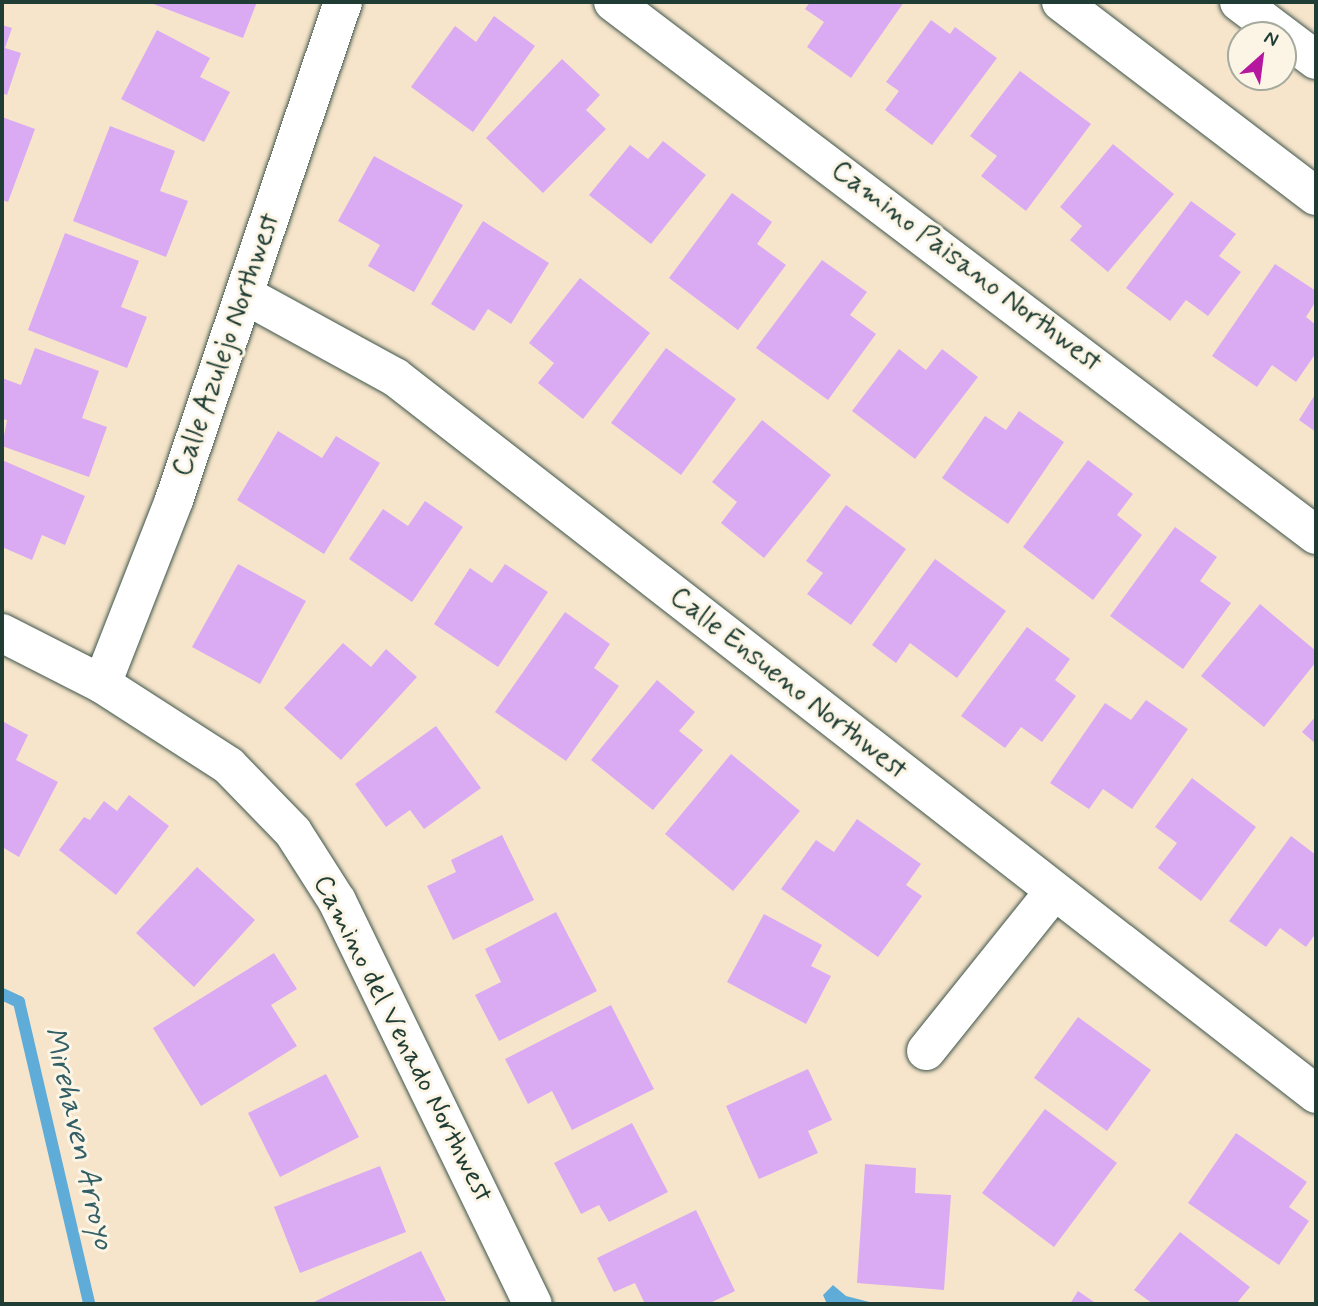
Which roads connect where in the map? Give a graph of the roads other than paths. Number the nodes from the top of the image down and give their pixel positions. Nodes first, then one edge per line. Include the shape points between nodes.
1 (342, 2) edge
2 (613, 2) edge
3 (1061, 2) edge
4 (1239, 2) edge
5 (1316, 60) edge
6 (1316, 197) edge
7 (246, 295) junction
8 (1316, 535) edge
9 (2, 633) edge
10 (102, 684) junction
11 (1054, 891) junction
12 (926, 1051) dead end
13 (1316, 1094) edge
14 (533, 1304) edge

1 - 7 street, Calle Azulejo Northwest
2 - 8 street, Camino Paisano Northwest
3 - 6 street
4 - 5 street
7 - 10 street, Calle Azulejo Northwest via 174,500
7 - 11 street, Calle Ensueno Northwest via 395,377
9 - 10 street, Camino del Venado Northwest
10 - 14 street, Camino del Venado Northwest via 229,766 293,832 337,901
11 - 12 street
11 - 13 street, Calle Ensueno Northwest

